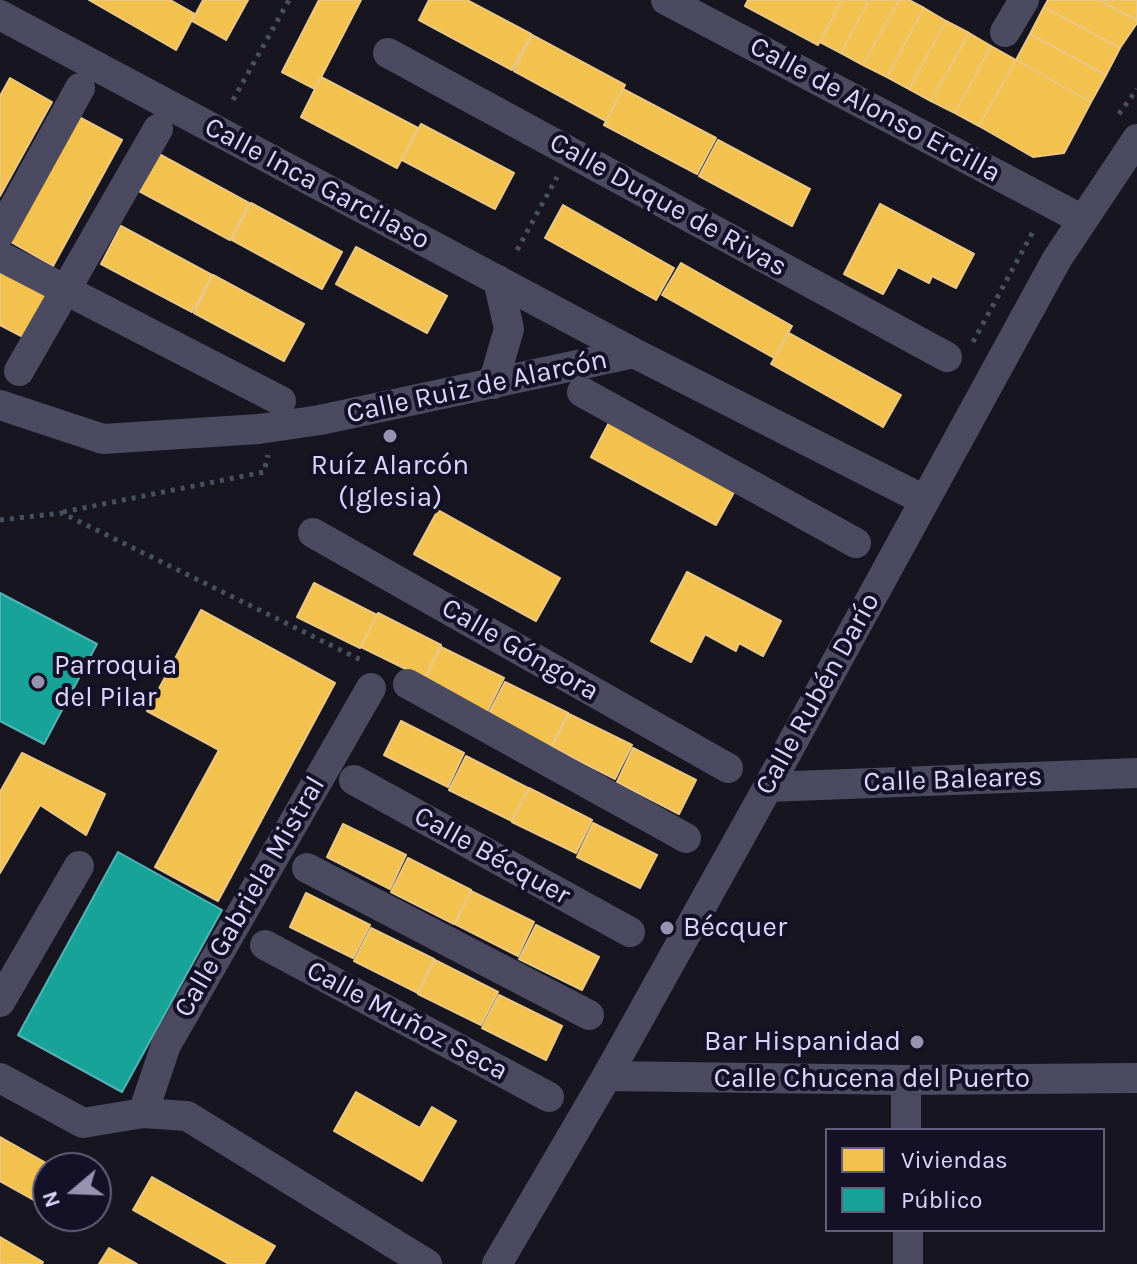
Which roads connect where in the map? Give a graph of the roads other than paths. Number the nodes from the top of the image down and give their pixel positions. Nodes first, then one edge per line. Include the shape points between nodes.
1 (666, 0) edge
2 (1024, 0) edge
3 (713, 11) edge
4 (0, 15) edge
5 (1005, 32) dead end
6 (388, 53) dead end
7 (80, 88) dead end
8 (158, 129) dead end
9 (1137, 139) edge
10 (1083, 220) junction
11 (0, 233) edge
12 (0, 256) edge
13 (498, 280) junction
14 (66, 290) junction
15 (634, 353) junction
16 (947, 357) dead end
17 (19, 371) dead end
18 (493, 384) junction
19 (582, 392) dead end
20 (281, 401) dead end
21 (0, 405) edge
22 (924, 500) junction
23 (313, 533) dead end
24 (856, 543) dead end
25 (408, 684) road end
26 (371, 688) dead end
27 (728, 768) dead end
28 (1137, 773) edge
29 (354, 780) dead end
30 (768, 787) junction
31 (686, 838) dead end
32 (79, 866) dead end
33 (307, 868) dead end
34 (630, 932) dead end
35 (265, 945) dead end
36 (0, 1002) edge
37 (589, 1015) dead end
38 (607, 1076) junction
39 (0, 1078) edge
40 (1137, 1078) edge
41 (906, 1080) junction
42 (1137, 1093) edge
43 (549, 1097) dead end
44 (143, 1113) junction
45 (906, 1128) edge
46 (908, 1232) edge
47 (505, 1261) edge
48 (427, 1264) edge
49 (908, 1264) edge

1 - 3 street, Calle de Alonso Ercilla
2 - 5 street
3 - 10 street, Calle de Alonso Ercilla
4 - 13 street, Calle Inca Garcilaso
6 - 16 street, Calle Duque de Rivas
7 - 11 street
8 - 14 street
9 - 10 street, Calle Rubén Darío
10 - 22 street, Calle Rubén Darío
12 - 14 street
13 - 15 street, Calle Inca Garcilaso
13 - 18 street via 509,329
14 - 17 street
14 - 20 street
15 - 18 street, Calle Ruiz de Alarcón
15 - 22 street, Calle Ruiz de Alarcón
18 - 21 street, Calle Ruiz de Alarcón via 268,428 103,439
19 - 24 street
22 - 30 street, Calle Rubén Darío
23 - 27 street, Calle Góngora
25 - 31 street
26 - 44 street, Calle Gabriela Mistral via 166,1045
28 - 30 street, Calle Baleares
29 - 34 street, Calle Bécquer
30 - 38 street, Calle Rubén Darío
32 - 36 street
33 - 37 street
35 - 43 street, Calle Muñoz Seca
38 - 41 street, Calle Chucena del Puerto
38 - 47 street, Calle Rubén Darío
39 - 44 street via 83,1123
40 - 41 street, Calle Chucena del Puerto
40 - 42 street
41 - 45 street
44 - 48 street via 187,1116
46 - 49 street

